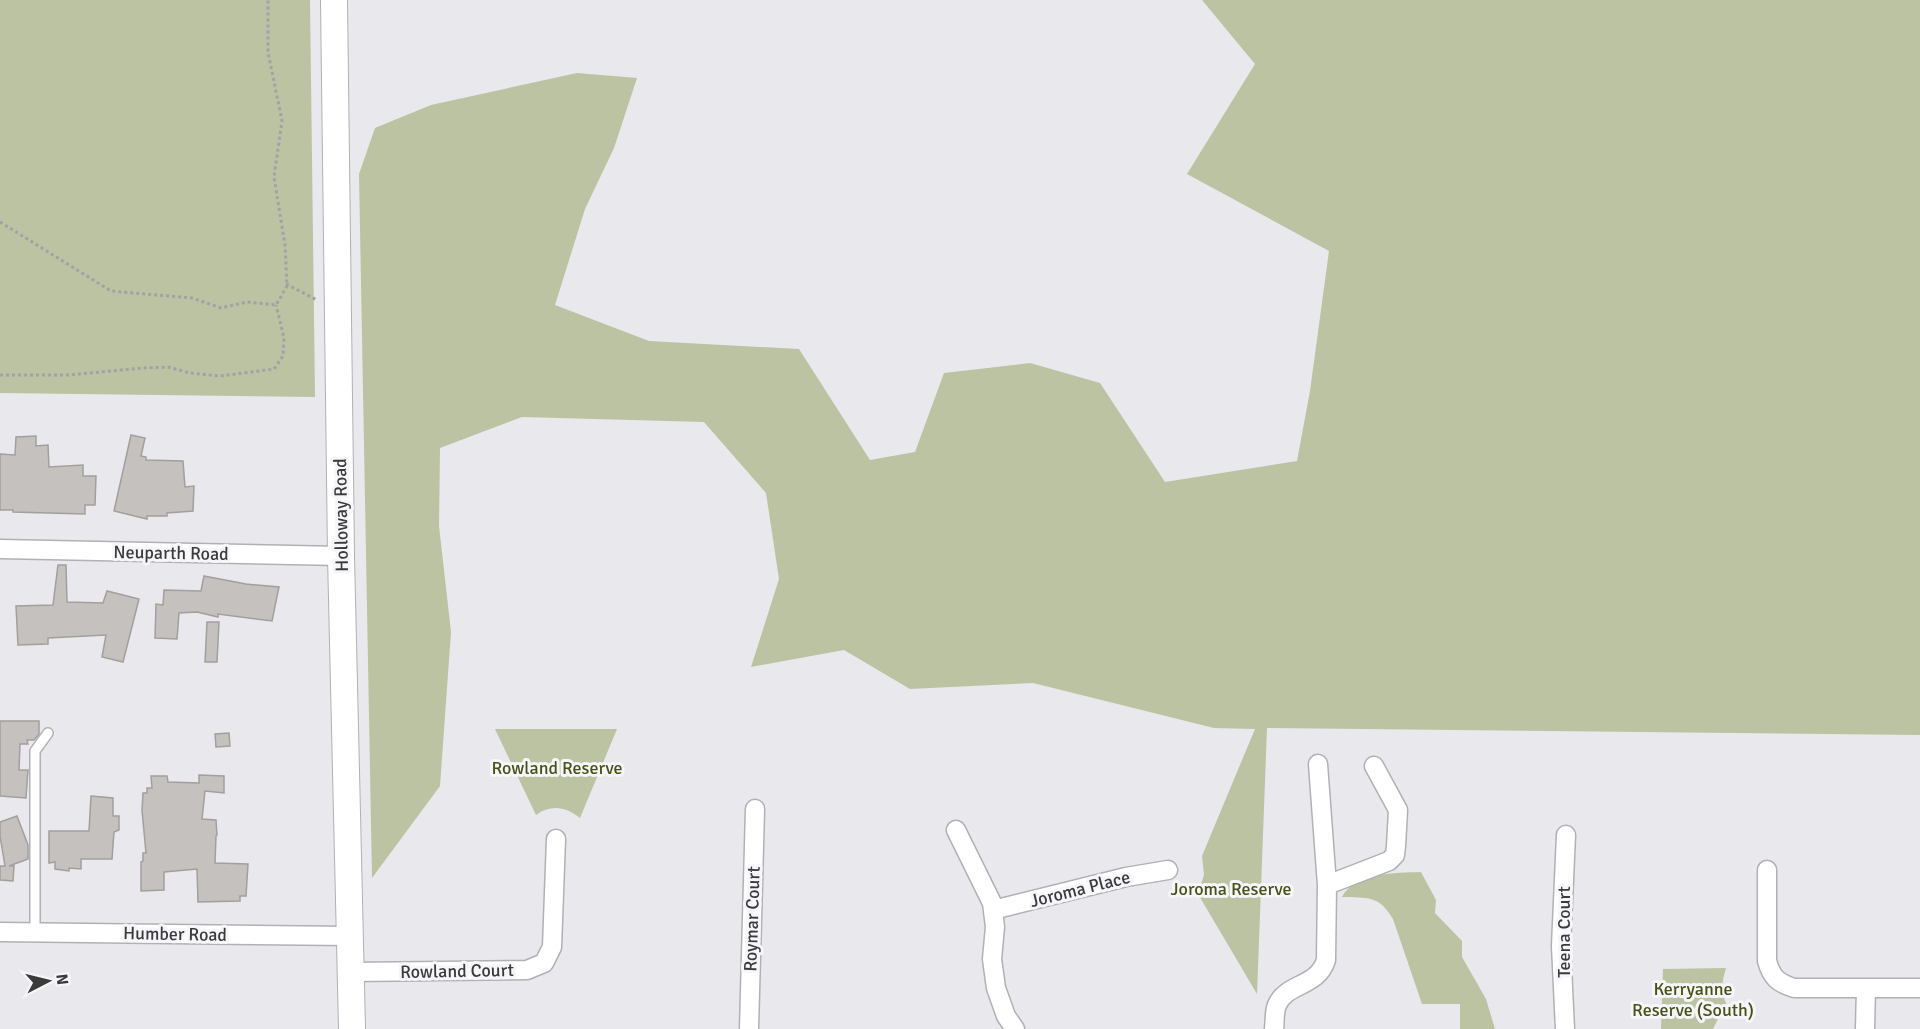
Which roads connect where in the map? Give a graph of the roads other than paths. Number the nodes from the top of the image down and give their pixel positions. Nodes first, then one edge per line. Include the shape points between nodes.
1 (334, 0) edge
2 (0, 549) edge
3 (342, 556) junction
4 (48, 734) dead end
5 (1318, 764) dead end
6 (1374, 766) dead end
7 (755, 809) dead end
8 (956, 830) dead end
9 (1566, 835) dead end
10 (556, 839) dead end
11 (1168, 870) dead end
12 (1767, 870) dead end
13 (1327, 885) junction
14 (993, 910) junction
15 (0, 932) edge
16 (34, 932) junction
17 (350, 936) junction
18 (351, 972) junction
19 (1866, 988) junction
20 (1920, 988) edge
21 (1274, 1023) edge
22 (352, 1029) edge
23 (749, 1029) edge
24 (1015, 1029) edge
25 (1565, 1029) edge
26 (1865, 1029) edge

1 - 3 main road, Holloway Road
2 - 3 street, Neuparth Road
3 - 17 main road, Holloway Road
4 - 16 lane via 34,751
5 - 13 street
6 - 13 street via 1398,810 1395,855 1389,861
7 - 23 street, Roymar Court
8 - 14 street
9 - 25 street, Teena Court via 1561,946
10 - 18 street, Rowland Court via 552,947 544,963 527,970
11 - 14 street, Joroma Place
12 - 19 street via 1767,961 1771,975 1780,984 1794,988
13 - 21 street via 1323,969 1283,995
14 - 24 street via 996,988 1006,1017
15 - 16 street, Humber Road
16 - 17 street, Humber Road
17 - 18 main road, Holloway Road
18 - 22 main road, Holloway Road
19 - 20 street
19 - 26 street

